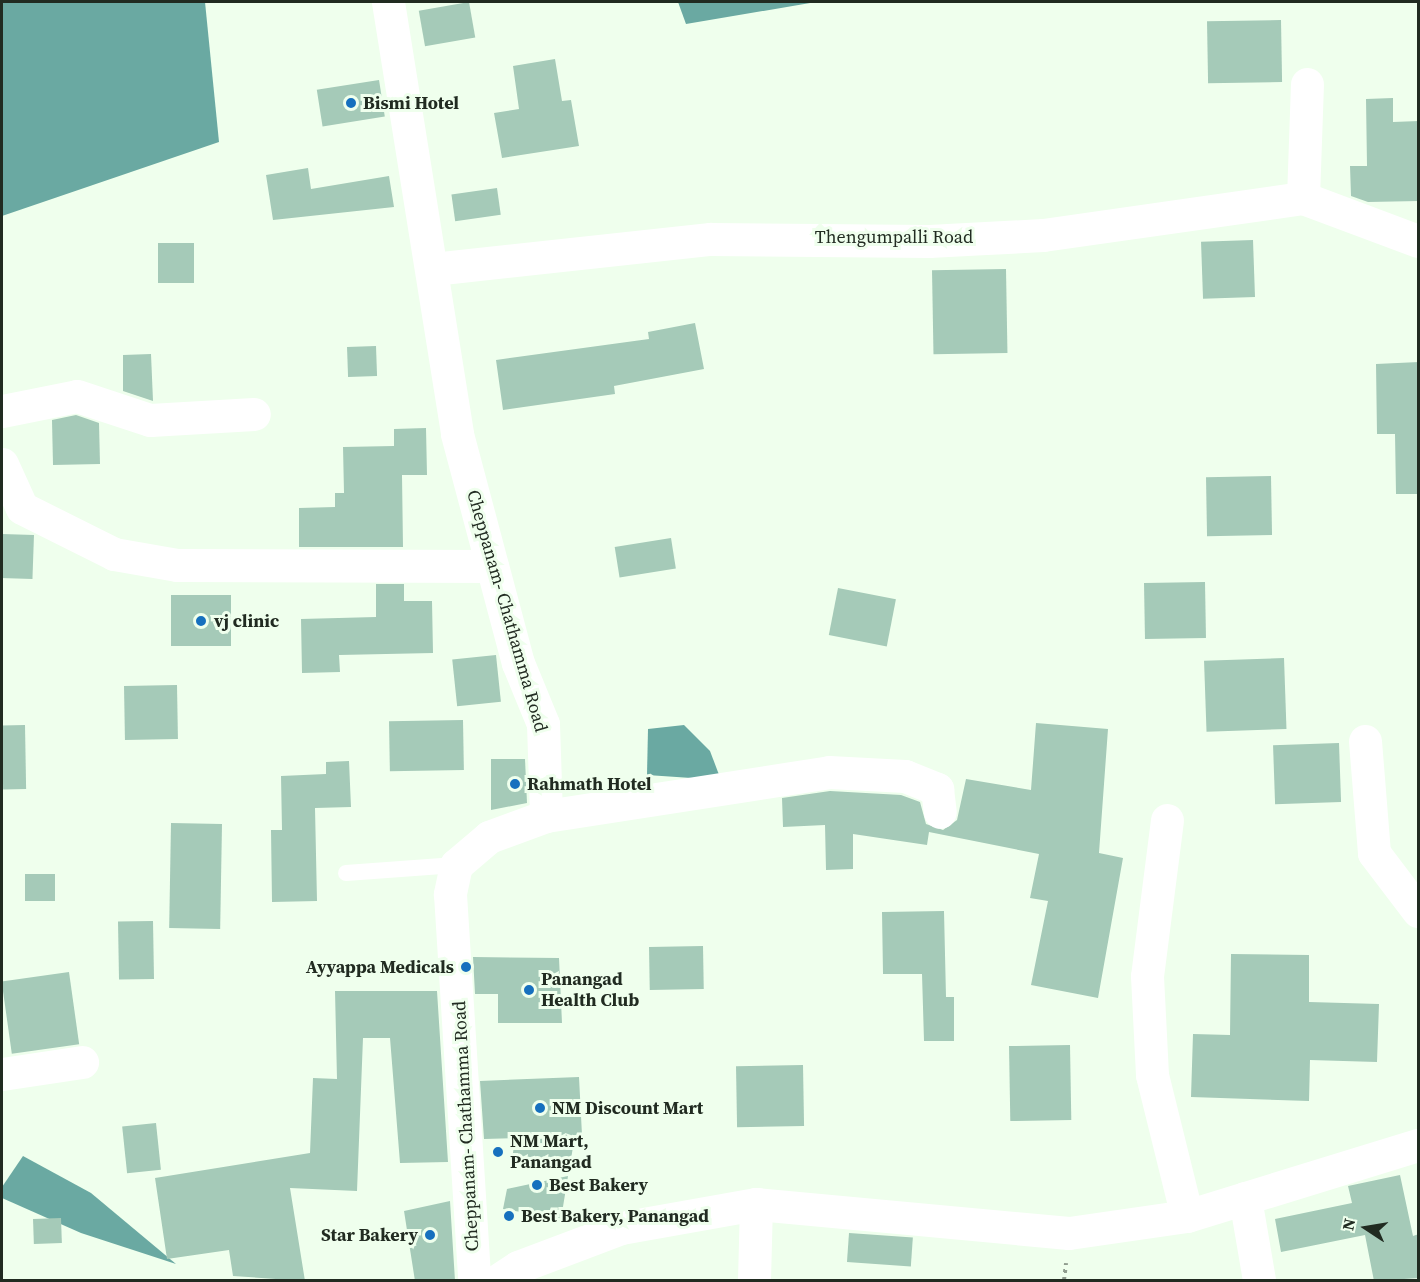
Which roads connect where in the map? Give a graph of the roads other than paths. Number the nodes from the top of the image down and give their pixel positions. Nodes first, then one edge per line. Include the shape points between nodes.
1 (388, 2) edge
2 (1307, 84) dead end
3 (1303, 198) junction
4 (1419, 241) edge
5 (433, 269) junction
6 (2, 411) edge
7 (254, 414) dead end
8 (2, 464) edge
9 (492, 566) junction
10 (1365, 741) dead end
11 (940, 812) dead end
12 (546, 816) junction
13 (1167, 820) dead end
14 (456, 865) junction
15 (346, 873) dead end
16 (1419, 911) edge
17 (82, 1062) dead end
18 (2, 1074) edge
19 (1419, 1145) edge
20 (1245, 1198) junction
21 (756, 1204) junction
22 (1187, 1215) junction
23 (507, 1278) edge
24 (474, 1281) edge
25 (754, 1281) edge
26 (1259, 1281) edge

1 - 5 street, Cheppanam- Chathamma Road
2 - 3 street
3 - 4 street, Thengumpalli Road
3 - 5 street, Thengumpalli Road via 1043,235 929,241 710,239
5 - 9 street, Cheppanam- Chathamma Road via 457,434
6 - 7 street via 77,396 150,420
8 - 9 street via 22,508 114,554 177,565
9 - 12 street, Cheppanam- Chathamma Road via 518,663 543,724
10 - 16 street via 1374,853
11 - 12 street via 937,789 905,776 830,772
12 - 14 street via 489,837
13 - 22 street via 1146,976 1151,1064
14 - 15 lane
14 - 24 street, Cheppanam- Chathamma Road via 450,894
17 - 18 street
19 - 20 street
20 - 22 street
20 - 26 street
21 - 22 street via 1069,1233
21 - 23 street via 621,1228
21 - 25 street

